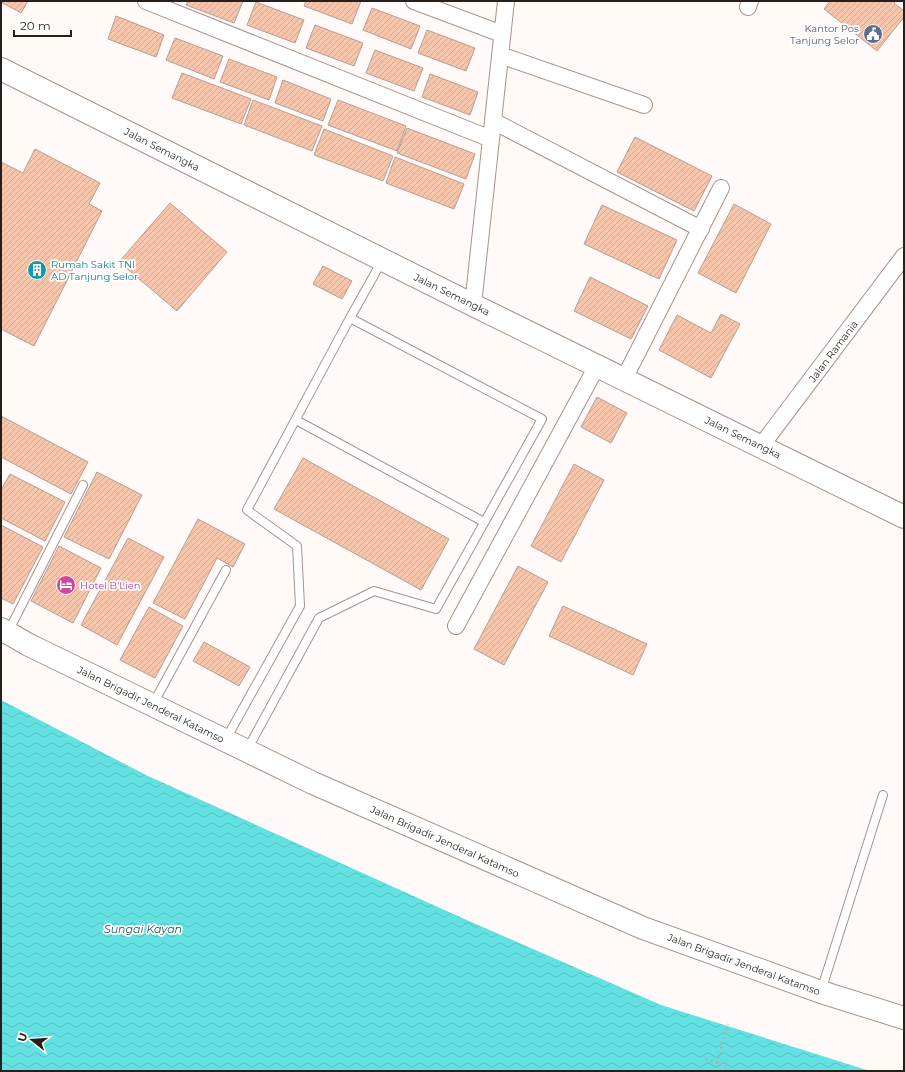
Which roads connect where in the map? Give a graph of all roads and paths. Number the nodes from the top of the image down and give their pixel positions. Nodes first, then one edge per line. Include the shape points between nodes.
1 (146, 1) edge
2 (414, 1) edge
3 (506, 1) edge
4 (502, 34) junction
5 (500, 55) junction
6 (1, 69) edge
7 (644, 105) dead end
8 (493, 122) junction
9 (491, 139) junction
10 (721, 188) dead end
11 (701, 229) junction
12 (904, 256) edge
13 (382, 259) junction
14 (473, 305) junction
15 (350, 318) junction
16 (598, 366) junction
17 (624, 379) junction
18 (296, 420) junction
19 (761, 446) junction
20 (83, 485) dead end
21 (904, 517) edge
22 (484, 522) junction
23 (226, 570) dead end
24 (456, 626) dead end
25 (4, 631) edge
26 (152, 705) junction
27 (226, 740) junction
28 (246, 750) junction
29 (883, 795) dead end
30 (821, 992) junction
31 (904, 1018) edge
32 (728, 1024) dead end
33 (706, 1059) dead end
34 (717, 1064) junction
35 (727, 1067) dead end

1 - 9 street
2 - 4 street
3 - 4 street
4 - 5 street
5 - 7 street
5 - 8 street
6 - 13 main road, Jalan Semangka
8 - 9 street
8 - 11 street
9 - 14 street
10 - 11 street
11 - 17 street
12 - 19 street, Jalan Ramania
13 - 14 main road, Jalan Semangka
13 - 15 lane
14 - 16 main road, Jalan Semangka
15 - 18 lane
15 - 22 lane via 542,419
16 - 17 main road, Jalan Semangka
16 - 24 street
17 - 19 main road, Jalan Semangka
18 - 22 lane
18 - 27 lane via 247,510 297,546 300,606
19 - 21 main road, Jalan Semangka
20 - 25 lane
22 - 28 lane via 436,608 374,591 319,618
23 - 26 lane
25 - 26 main road, Jalan Brigadir Jenderal Katamso
26 - 27 main road, Jalan Brigadir Jenderal Katamso
27 - 28 main road, Jalan Brigadir Jenderal Katamso
28 - 30 main road, Jalan Brigadir Jenderal Katamso via 313,783 643,928
29 - 30 lane
30 - 31 main road, Jalan Brigadir Jenderal Katamso
32 - 34 path
33 - 34 path
34 - 35 path

